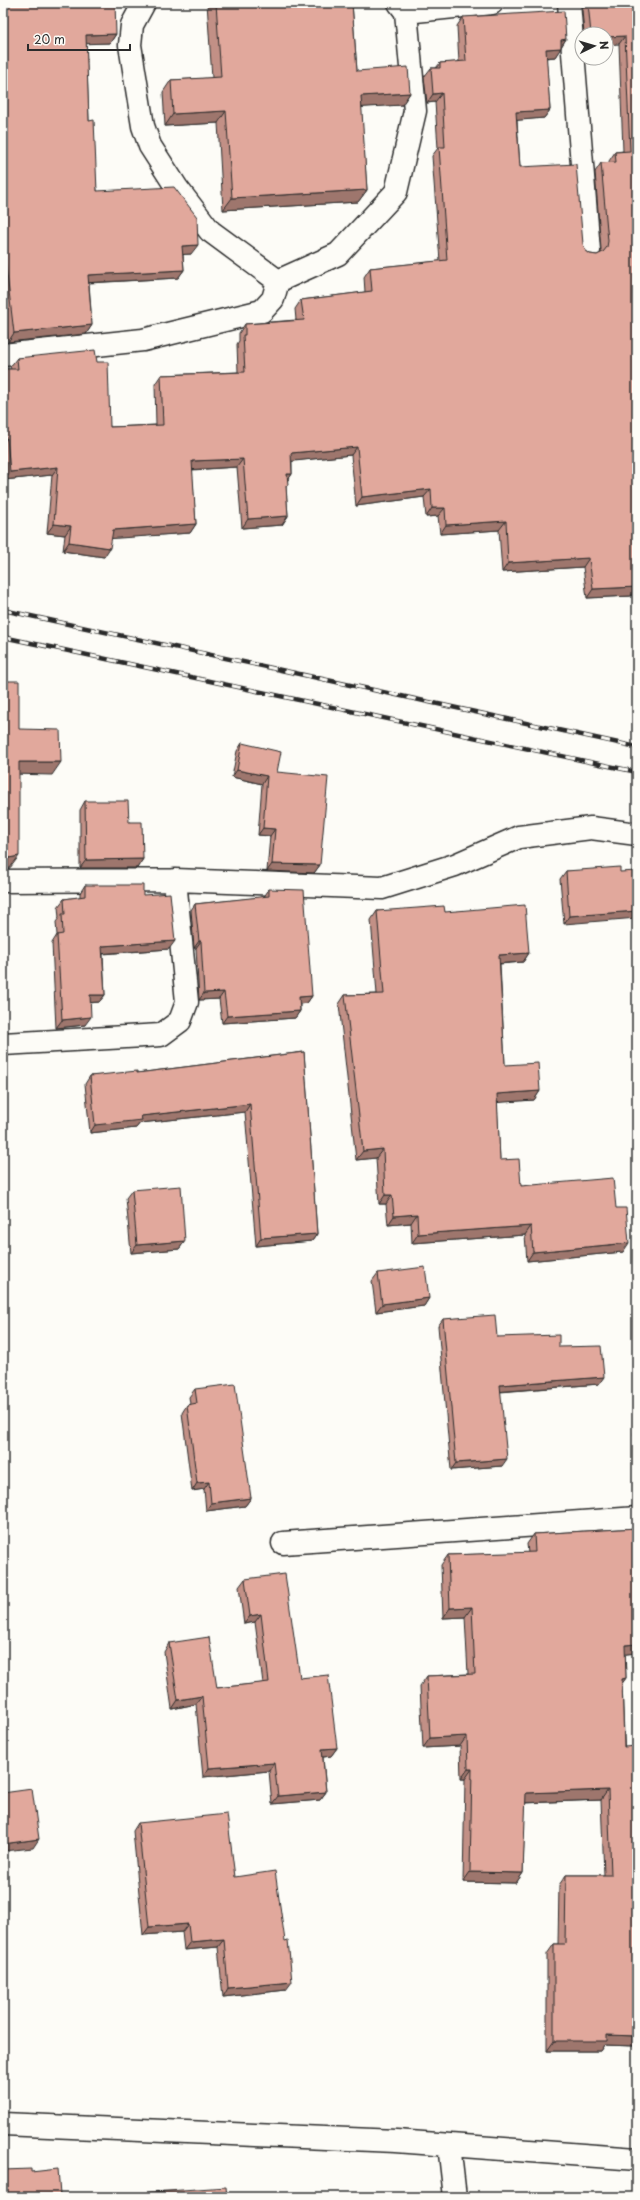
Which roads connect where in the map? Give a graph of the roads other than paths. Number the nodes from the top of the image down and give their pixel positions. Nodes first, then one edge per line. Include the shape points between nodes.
1 (144, 3) edge
2 (492, 3) edge
3 (569, 3) edge
4 (402, 8) edge
5 (589, 251) edge
6 (278, 281) junction
7 (3, 355) edge
8 (637, 834) edge
9 (175, 880) junction
10 (3, 881) edge
11 (3, 1044) edge
12 (637, 1518) edge
13 (283, 1543) dead end
14 (3, 2124) edge
15 (449, 2145) junction
16 (637, 2159) edge
17 (455, 2197) edge

1 - 6 street via 132,25 130,45 143,126 150,146 177,188 210,231
2 - 4 street
3 - 5 street
4 - 6 street via 415,111 396,192 338,254
6 - 7 street via 272,299 262,311 143,340
8 - 9 street via 591,828 519,837 455,865 382,888
9 - 10 street
9 - 11 street via 187,1002 180,1021 161,1035
12 - 13 street
14 - 15 street
15 - 16 street
15 - 17 street

